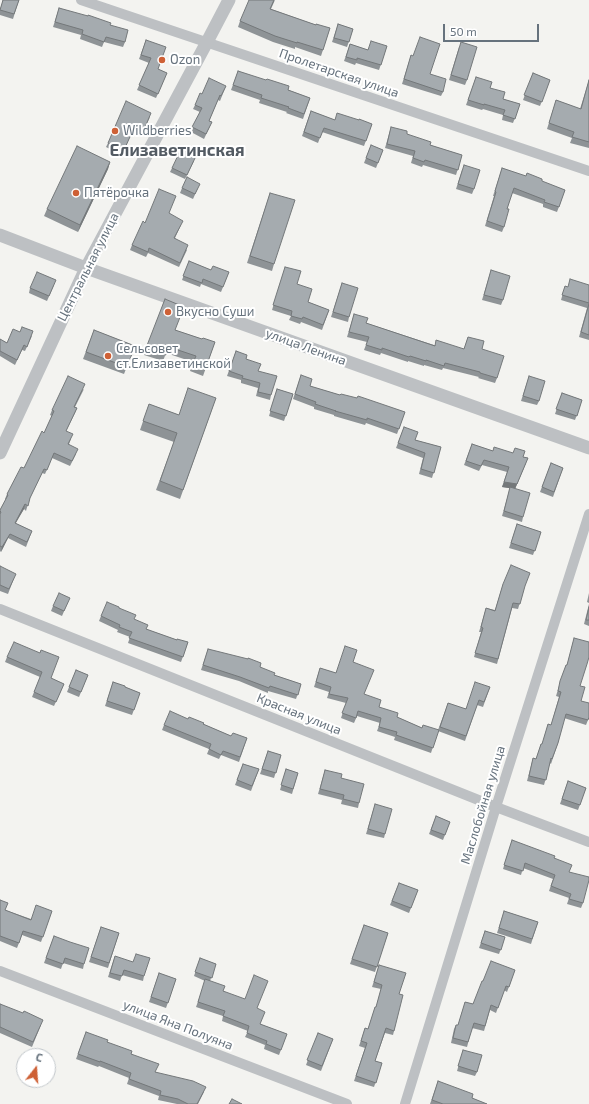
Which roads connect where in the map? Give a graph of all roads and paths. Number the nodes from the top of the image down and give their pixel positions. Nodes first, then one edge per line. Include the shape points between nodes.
1 (81, 0) edge
2 (229, 0) edge
3 (207, 42) junction
4 (589, 171) edge
5 (0, 235) edge
6 (86, 268) junction
7 (589, 448) edge
8 (0, 453) edge
9 (589, 514) edge
10 (0, 609) edge
11 (496, 807) junction
12 (589, 842) edge
13 (0, 971) edge
14 (347, 1104) edge
15 (404, 1104) edge

1 - 3 street, Пролетарская улица
2 - 3 street, Центральная улица
3 - 4 street, Пролетарская улица
3 - 6 street, Центральная улица
5 - 6 street, улица Ленина
6 - 7 street, улица Ленина
6 - 8 street, Центральная улица
9 - 11 street, Маслобойная улица
10 - 11 street, Красная улица
11 - 12 street, Красная улица
11 - 15 street, Маслобойная улица
13 - 14 street, улица Яна Полуяна

